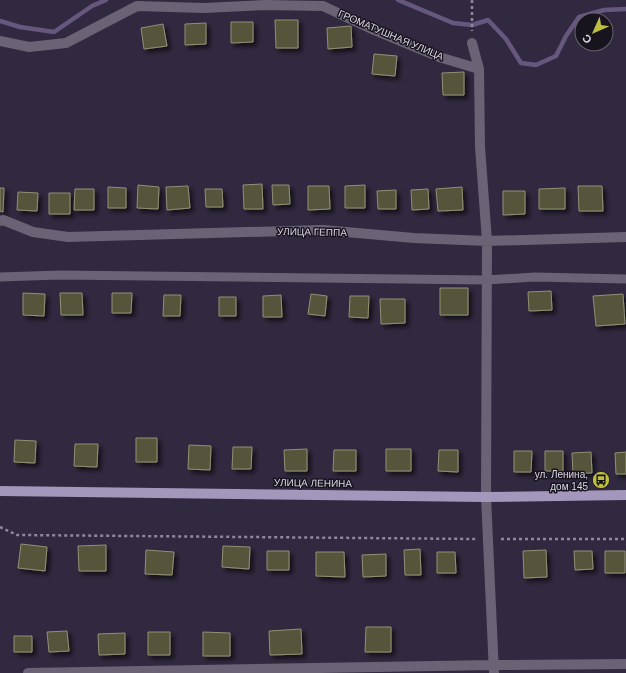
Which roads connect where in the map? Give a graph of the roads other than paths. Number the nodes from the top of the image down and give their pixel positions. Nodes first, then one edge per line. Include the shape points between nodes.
1 (0, 41) edge
2 (472, 43) road end
3 (479, 69) junction
4 (0, 221) edge
5 (626, 237) edge
6 (487, 241) junction
7 (0, 277) edge
8 (626, 279) edge
9 (486, 280) junction
10 (0, 491) edge
11 (626, 496) edge
12 (486, 497) junction
13 (626, 664) edge
14 (494, 669) edge
15 (28, 673) edge

1 - 3 street, ГРОМАТУШНАЯ УЛИЦА via 29,47 66,43 137,6 323,6 374,30
2 - 3 street
3 - 6 street via 480,147
4 - 6 street, УЛИЦА ГЕППА via 33,232 68,237 323,230
5 - 6 street, УЛИЦА ГЕППА
6 - 9 street
7 - 9 lane via 60,275
8 - 9 lane via 535,277
9 - 12 street
10 - 12 main road, УЛИЦА ЛЕНИНА
11 - 12 main road, УЛИЦА ЛЕНИНА
12 - 14 street
13 - 14 street
14 - 15 street

